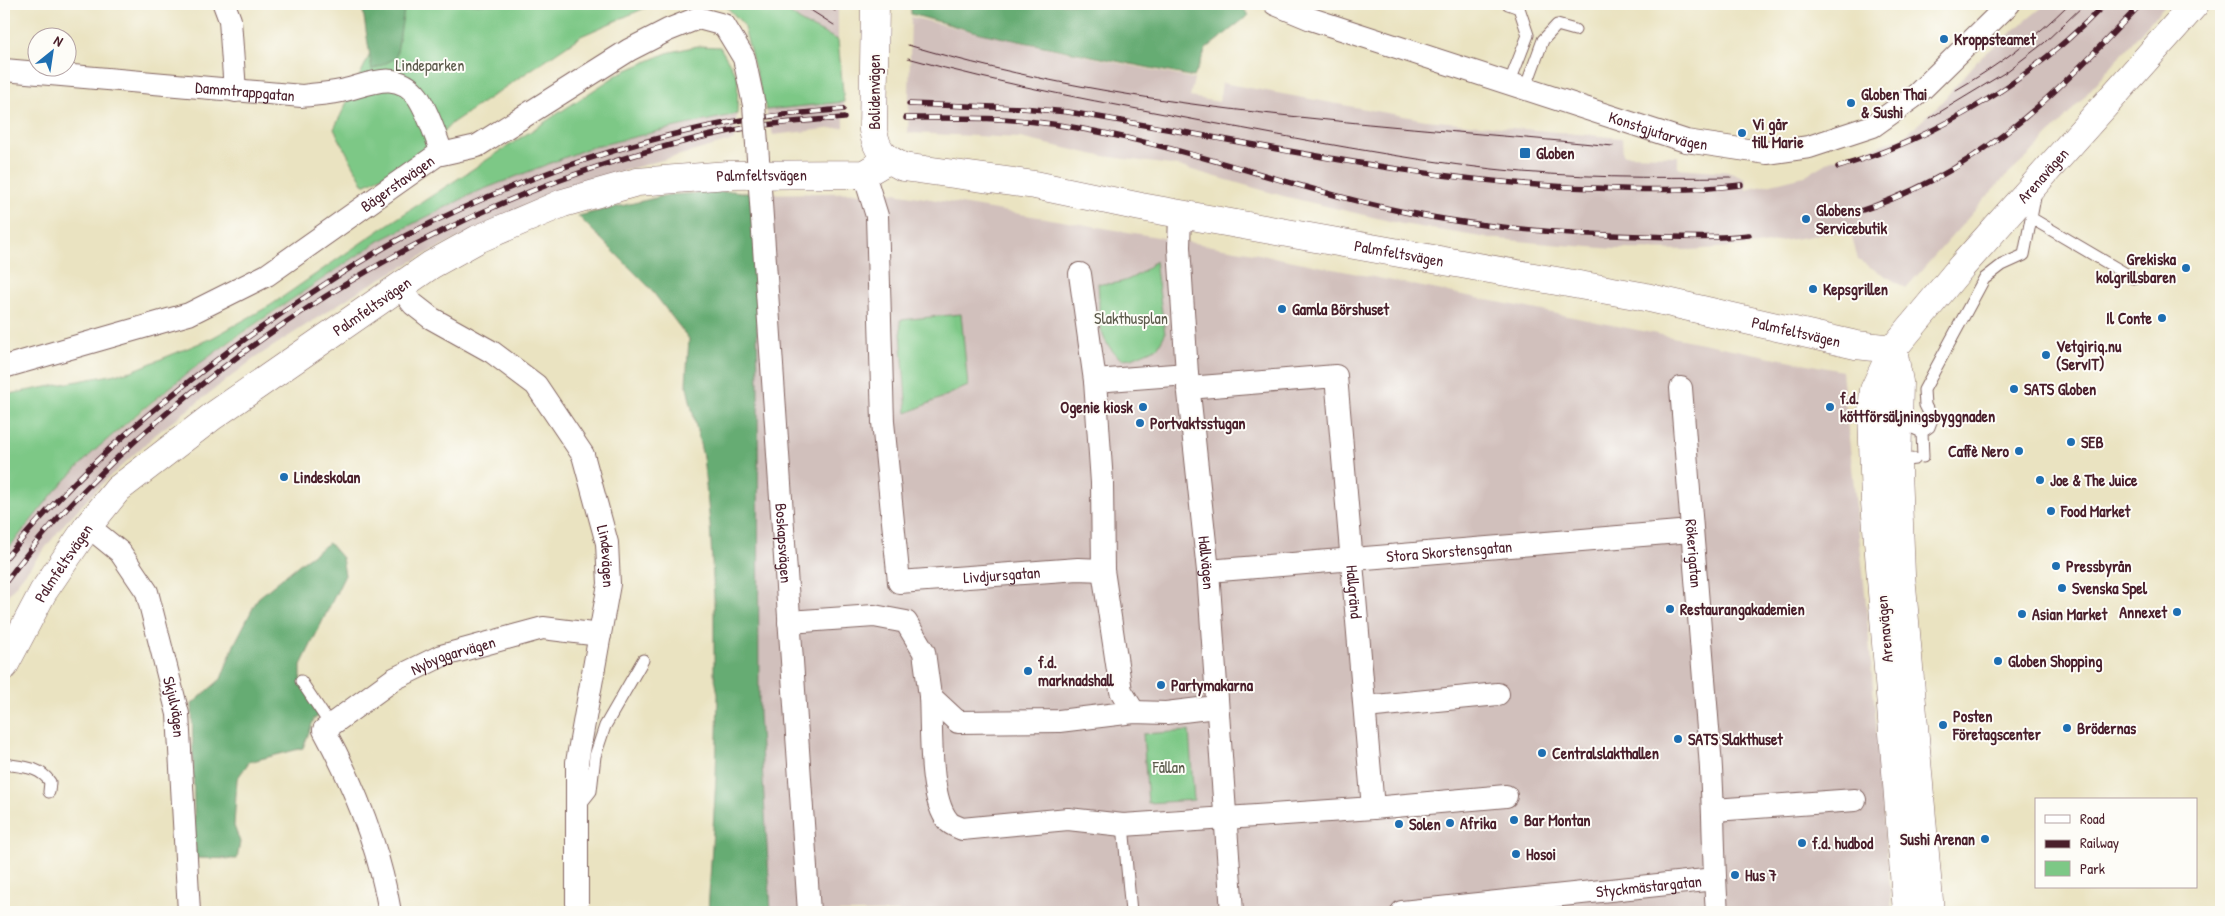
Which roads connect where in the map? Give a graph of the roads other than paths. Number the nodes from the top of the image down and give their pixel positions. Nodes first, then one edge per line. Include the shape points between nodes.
1 (224, 4) edge
2 (875, 4) edge
3 (1275, 4) edge
4 (1508, 4) edge
5 (2009, 4) edge
6 (2195, 4) edge
7 (1575, 30) dead end
8 (4, 70) edge
9 (1517, 87) junction
10 (234, 91) junction
11 (442, 154) junction
12 (895, 163) junction
13 (760, 174) junction
14 (864, 174) junction
15 (2038, 180) junction
16 (1180, 214) junction
17 (2031, 218) junction
18 (1080, 274) dead end
19 (2133, 278) dead end
20 (399, 286) junction
21 (1893, 350) junction
22 (4, 367) edge
23 (1095, 381) junction
24 (1188, 381) junction
25 (1680, 388) dead end
26 (1898, 416) junction
27 (1922, 432) junction
28 (1906, 462) junction
29 (88, 526) junction
30 (1691, 531) junction
31 (1353, 558) junction
32 (1103, 570) junction
33 (1208, 571) junction
34 (789, 622) junction
35 (600, 634) junction
36 (643, 660) dead end
37 (4, 666) edge
38 (301, 681) dead end
39 (1498, 694) dead end
40 (930, 696) junction
41 (1216, 707) junction
42 (1365, 708) junction
43 (1134, 712) junction
44 (327, 728) junction
45 (4, 764) edge
46 (49, 792) dead end
47 (1506, 796) dead end
48 (1855, 800) dead end
49 (577, 808) junction
50 (1373, 808) junction
51 (1714, 810) junction
52 (1224, 817) junction
53 (1123, 825) junction
54 (1714, 880) junction
55 (1535, 905) edge
56 (189, 912) edge
57 (390, 912) edge
58 (577, 912) edge
59 (809, 912) edge
60 (1131, 912) edge
61 (1232, 912) edge
62 (1402, 912) edge
63 (1717, 912) edge
64 (1907, 912) edge
65 (1930, 912) edge

1 - 10 street via 230,20
2 - 12 main road, Bolidenvägen via 873,130 876,146
3 - 9 street, Konstgjutarvägen via 1311,19
4 - 9 lane via 1519,8 1528,35
5 - 9 street, Konstgjutarvägen via 1915,96 1874,126 1809,147 1767,153 1686,141
6 - 15 main road, Arenavägen
7 - 9 lane via 1557,25 1544,40
8 - 10 street, Dammtrappgatan
10 - 11 street, Dammtrappgatan via 302,96 340,91 379,80 398,81 418,97
11 - 13 street, Bägerstavägen, bridge via 477,146 629,50 698,18 724,25 744,58 754,105
11 - 22 street, Bägerstavägen via 267,275 190,314
12 - 14 main road
12 - 16 main road, Palmfeltsvägen via 1035,185
13 - 14 main road, Palmfeltsvägen
13 - 20 main road, Palmfeltsvägen via 673,177 602,190 478,239 431,264
13 - 34 street, Boskapsvägen
14 - 32 street, Livdjursgatan via 877,216 884,422 899,582
15 - 17 lane
15 - 21 main road, Arenavägen
16 - 21 main road, Palmfeltsvägen via 1640,296 1856,345
16 - 24 street, Hallvägen via 1179,247
17 - 19 lane
17 - 27 lane via 2024,255 2002,265 1984,279 1924,390 1925,406 1932,420 1930,427
18 - 23 street
20 - 29 main road, Palmfeltsvägen via 197,428 118,489
20 - 35 street, Lindevägen via 413,304 431,318 492,352 536,385 583,455 607,543 609,584
21 - 26 main road, Arenavägen via 1899,382
21 - 28 main road, Arenavägen via 1874,390
23 - 24 street
23 - 32 street via 1102,483
24 - 31 street, Hallgränd via 1336,376
24 - 33 street, Hallvägen
25 - 30 street, Rökerigatan
26 - 27 lane via 1906,425
26 - 28 main road, Arenavägen
27 - 28 lane
28 - 64 main road, Arenavägen via 1880,575
28 - 65 main road, Arenavägen via 1901,575
29 - 37 main road, Palmfeltsvägen via 43,592
29 - 56 street, Skjulvägen via 120,552 147,592 178,714
30 - 31 street, Stora Skorstensgatan
30 - 51 street, Rökerigatan via 1698,580
31 - 33 street, Stora Skorstensgatan
31 - 42 street, Hallgränd
32 - 43 street via 1121,691
33 - 41 street, Hallvägen
34 - 40 street via 874,616 906,622 924,652
34 - 59 street, Boskapsvägen
35 - 44 street, Nybyggarvägen via 542,628 441,656 394,680
35 - 49 street, Lindevägen via 577,762
36 - 49 lane via 605,726 595,756 591,791
38 - 44 lane
39 - 42 street
40 - 43 street via 958,722 1059,721
40 - 53 street via 938,803 949,822 962,829 1068,819
41 - 43 street via 1166,713
41 - 52 street, Hallvägen
42 - 50 street, Hallgränd
44 - 57 street via 374,844
45 - 46 lane via 44,773 50,782
47 - 50 street
48 - 51 street
49 - 58 street, Lindevägen
50 - 52 street
51 - 54 street, Rökerigatan
52 - 53 street
52 - 61 street, Hallvägen
53 - 60 lane
54 - 55 street, Styckmästargatan
54 - 63 street, Rökerigatan
55 - 62 street, Styckmästargatan

